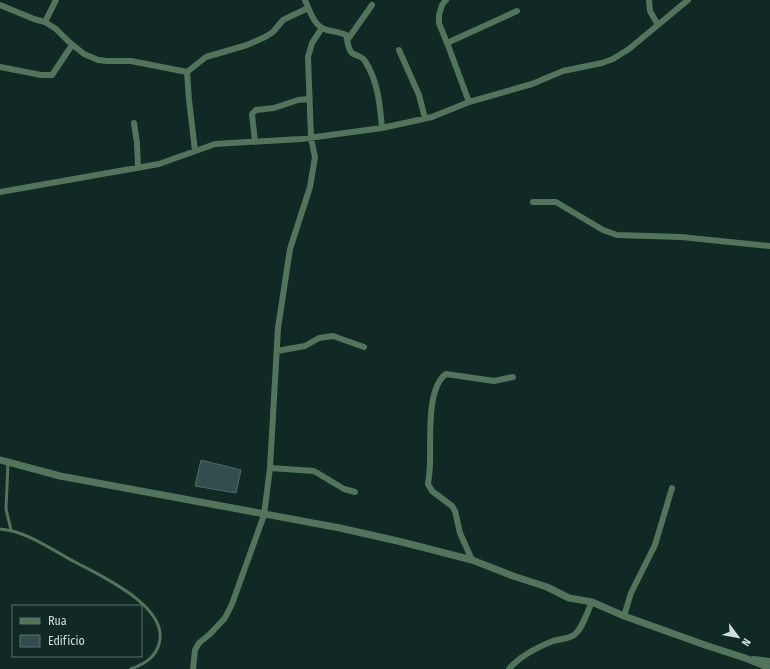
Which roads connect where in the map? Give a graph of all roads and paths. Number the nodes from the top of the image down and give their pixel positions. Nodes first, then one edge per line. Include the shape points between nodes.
1 (56, 0) edge
2 (305, 0) edge
3 (446, 0) edge
4 (649, 0) edge
5 (688, 0) edge
6 (0, 5) edge
7 (372, 5) dead end
8 (308, 8) junction
9 (517, 11) dead end
10 (45, 22) junction
11 (658, 25) junction
12 (322, 28) junction
13 (348, 39) junction
14 (447, 43) junction
15 (72, 45) junction
16 (399, 50) dead end
17 (0, 67) edge
18 (187, 72) junction
19 (309, 99) junction
20 (469, 102) junction
21 (425, 118) junction
22 (134, 123) dead end
23 (382, 128) junction
24 (311, 138) junction
25 (254, 142) junction
26 (195, 151) junction
27 (138, 168) junction
28 (0, 192) edge
29 (533, 202) dead end
30 (770, 246) edge
31 (364, 347) dead end
32 (277, 351) junction
33 (514, 377) dead end
34 (0, 460) edge
35 (8, 462) junction
36 (270, 468) junction
37 (672, 488) dead end
38 (355, 492) dead end
39 (264, 515) junction
40 (0, 529) edge
41 (11, 530) junction
42 (472, 560) junction
43 (592, 602) junction
44 (624, 616) junction
45 (745, 658) junction
46 (770, 661) edge
47 (770, 668) edge
48 (131, 669) edge
49 (193, 669) edge
50 (509, 669) edge

1 - 10 street
2 - 8 street
3 - 14 street via 442,5 438,23
4 - 11 street via 650,11
5 - 11 street
6 - 10 street
7 - 13 street
8 - 12 street
8 - 18 street via 283,20 265,37 206,57
9 - 14 street
10 - 15 street
11 - 20 street via 630,49 602,63 563,71 532,84
12 - 13 street via 343,33
12 - 19 street via 312,42 308,56
13 - 23 street via 348,48 364,59 372,72 379,97
14 - 20 street
15 - 17 street via 52,75
15 - 18 street via 98,60 131,61
16 - 21 street via 419,95
18 - 26 street
19 - 24 street
19 - 25 street via 256,110 252,114
20 - 21 street
21 - 23 street
22 - 27 street
23 - 24 street
24 - 25 street
24 - 32 street via 315,157 310,186 290,249
25 - 26 street via 215,144
26 - 27 street via 159,164
27 - 28 street
29 - 30 street via 556,202 603,230 617,235 681,237
31 - 32 street via 332,336 319,338 305,346
32 - 36 street
33 - 42 street via 494,381 446,374 437,389 430,412 428,484 432,491 455,511 460,533
34 - 35 street
35 - 39 street via 60,476
35 - 41 lane via 6,509
36 - 38 street via 314,471 344,489
36 - 39 street
37 - 44 street via 655,545 631,593
39 - 42 street via 340,528
39 - 49 street via 232,604 225,618 199,643 195,650
40 - 41 lane
41 - 48 lane via 117,585 144,604 152,614 161,639 154,655 146,663
42 - 43 street via 568,598
43 - 44 street
43 - 50 street via 574,634 533,651
44 - 45 street
45 - 46 street
45 - 47 street

